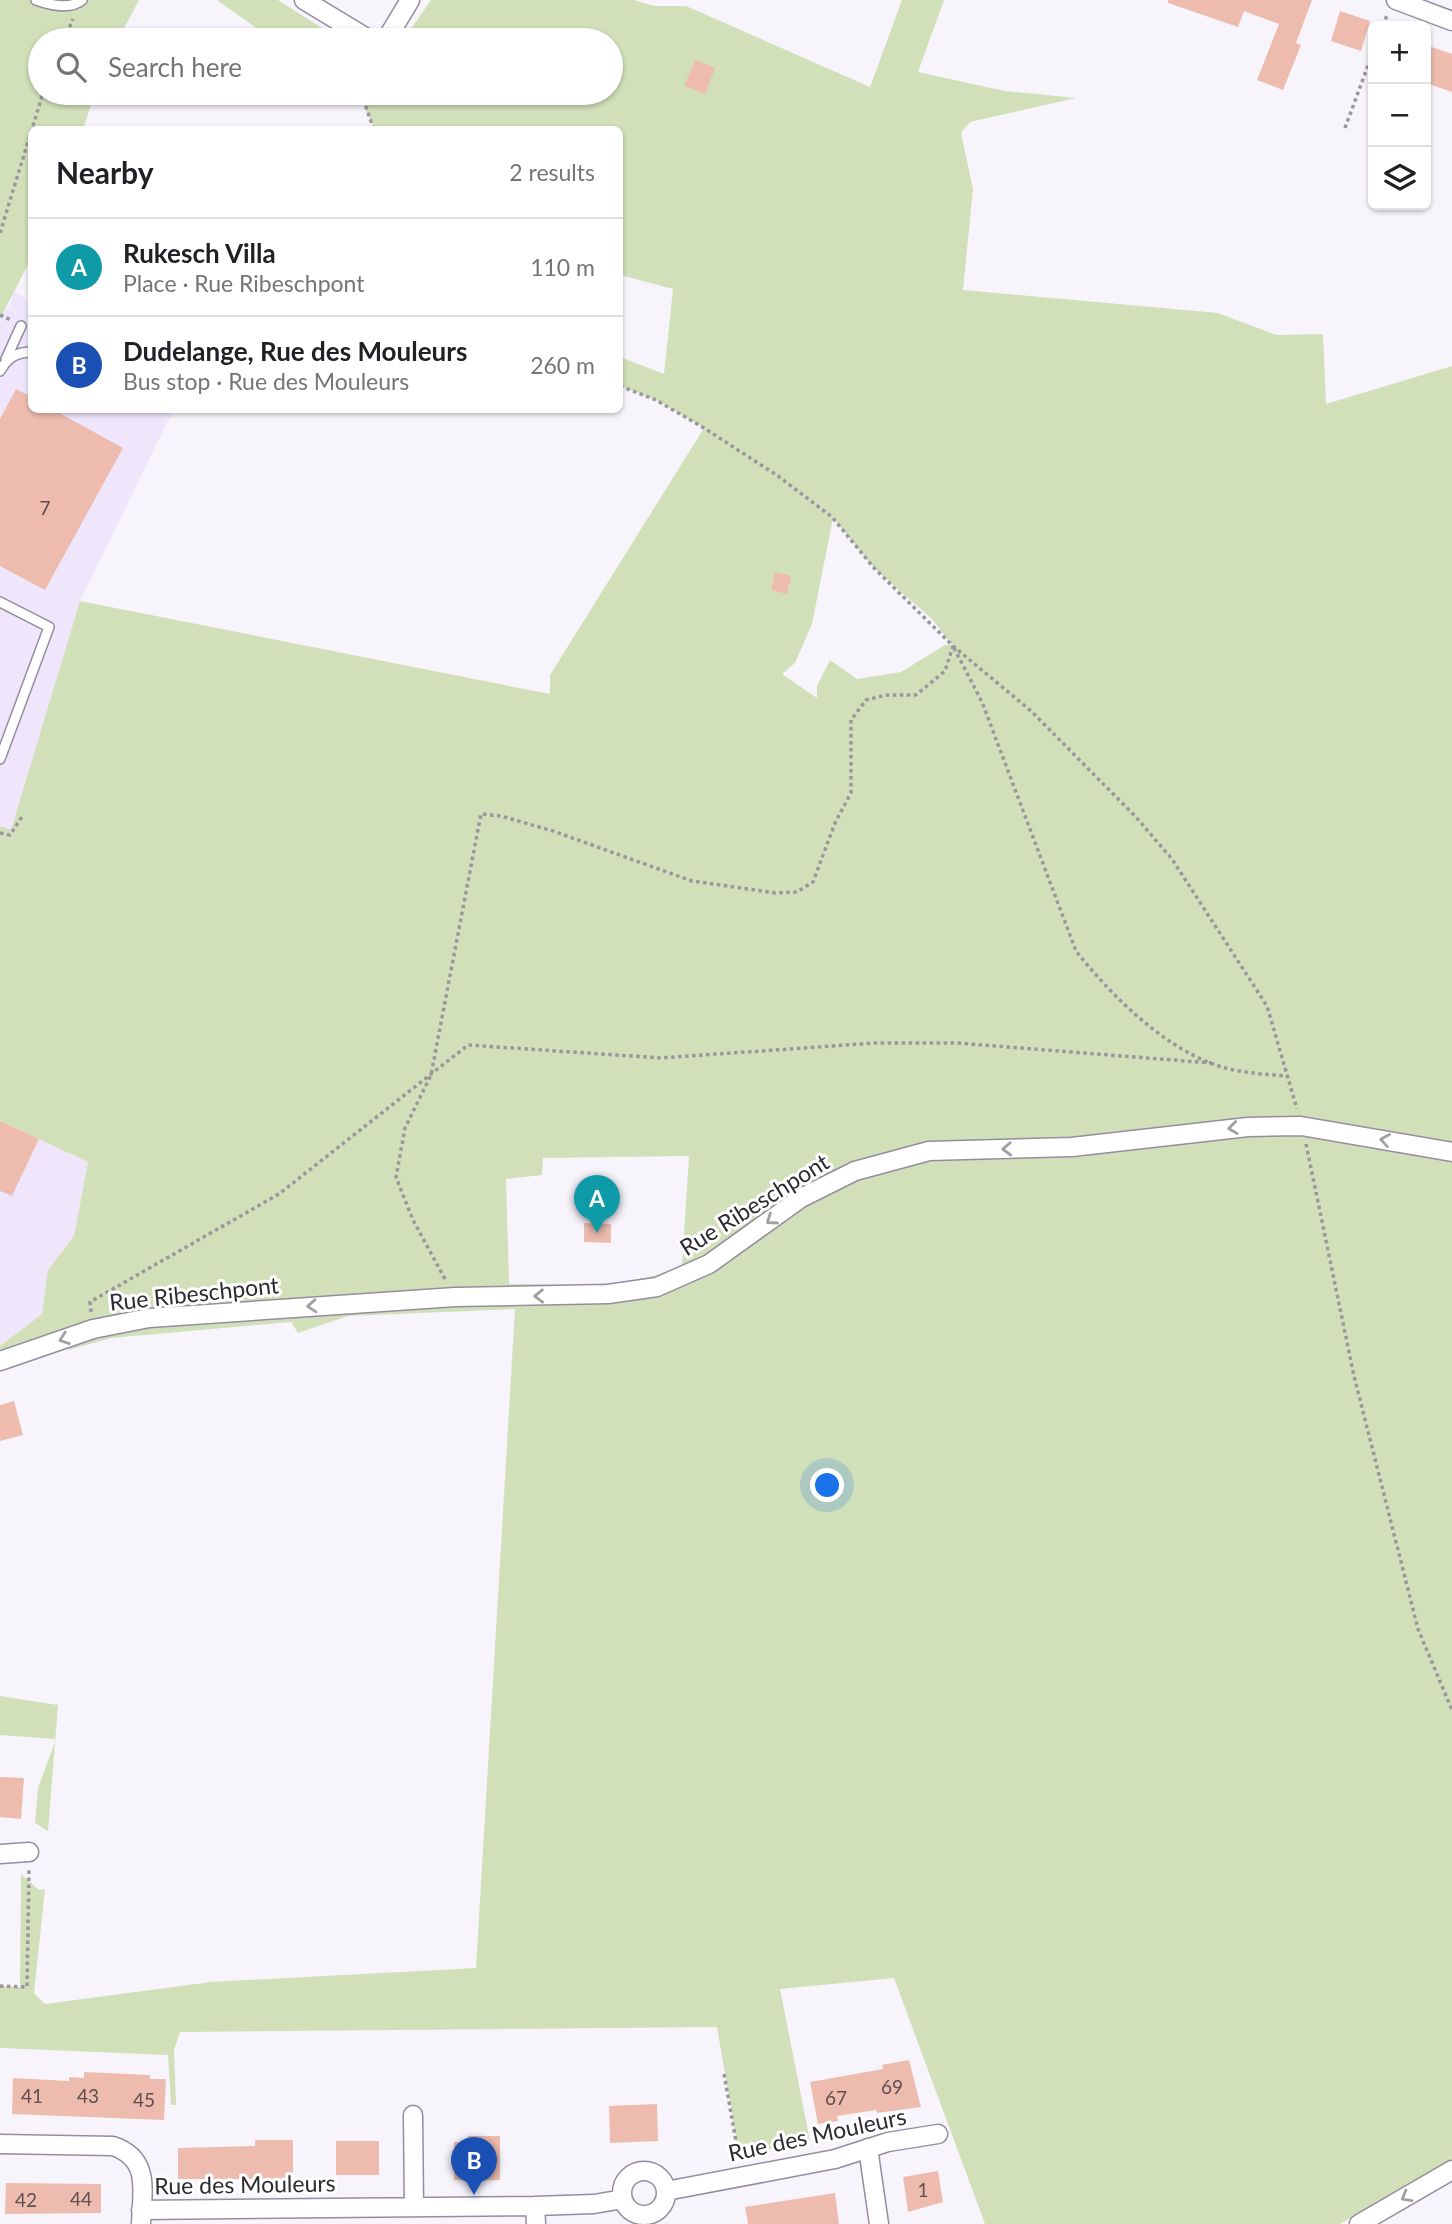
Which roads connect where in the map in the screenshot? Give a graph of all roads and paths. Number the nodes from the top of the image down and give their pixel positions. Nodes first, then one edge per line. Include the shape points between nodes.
1 (36, 0) edge
2 (82, 0) edge
3 (304, 0) edge
4 (410, 0) edge
5 (1396, 0) edge
6 (1452, 21) edge
7 (350, 28) edge
8 (393, 28) edge
9 (1368, 66) edge
10 (39, 105) edge
11 (365, 105) edge
12 (33, 126) edge
13 (373, 126) edge
14 (1345, 128) dead end
15 (28, 142) edge
16 (0, 233) edge
17 (21, 326) dead end
18 (28, 352) edge
19 (6, 359) junction
20 (0, 371) edge
21 (623, 387) edge
22 (0, 602) edge
23 (953, 646) junction
24 (0, 758) edge
25 (23, 815) dead end
26 (0, 833) edge
27 (1211, 1063) junction
28 (431, 1074) junction
29 (1287, 1076) junction
30 (1301, 1126) junction
31 (1452, 1152) edge
32 (455, 1297) junction
33 (90, 1303) dead end
34 (0, 1361) edge
35 (1452, 1710) edge
36 (29, 1852) joint
37 (0, 1854) edge
38 (0, 1986) edge
39 (724, 2074) dead end
40 (413, 2115) dead end
41 (938, 2134) dead end
42 (0, 2144) edge
43 (868, 2148) junction
44 (1452, 2170) edge
45 (743, 2176) junction
46 (666, 2191) junction
47 (623, 2199) junction
48 (414, 2207) junction
49 (536, 2215) edge
50 (338, 2216) edge
51 (141, 2217) edge
52 (879, 2224) edge
53 (1359, 2224) edge

1 - 2 lane via 63,6
3 - 7 street
4 - 8 street
5 - 6 street
9 - 14 path
10 - 12 path
11 - 13 path
15 - 16 path
17 - 19 lane
18 - 19 lane
19 - 20 lane
21 - 23 path via 656,400 713,433 832,517 874,568
22 - 24 lane via 48,627
23 - 27 path via 982,702 1076,951 1160,1036
23 - 28 path via 945,671 916,695 866,700 851,720 852,793 835,823 813,882 797,892 692,881 553,831 481,814
23 - 29 path via 1031,711 1172,859 1267,1006
25 - 26 path via 10,835
27 - 28 path via 957,1043 874,1043 661,1058 468,1045
27 - 29 path via 1241,1072
28 - 32 path via 405,1128 396,1177 413,1220
28 - 33 path via 279,1194
29 - 30 path
31 -> 30 street, Rue Ribeschpont
30 -> 32 street, Rue Ribeschpont via 1248,1126 1072,1147 929,1151 855,1171 801,1198 709,1264 657,1287 608,1294
30 - 35 path via 1354,1376 1415,1615
32 -> 34 street, Rue Ribeschpont via 149,1318 93,1329
36 - 37 street
36 - 38 path via 27,1987
39 - 45 path
40 - 48 street
41 - 43 street, Rue des Mouleurs
42 - 51 street, Rue des Mouleurs via 113,2146 126,2151 139,2166
43 - 45 street, Rue des Mouleurs via 835,2159
43 - 52 street
44 -> 53 street
45 - 46 street, Rue des Mouleurs
46 - 47 street via 662,2207 648,2215 632,2212
46 - 47 street via 658,2175 640,2171 625,2181
47 - 49 street, Rue des Mouleurs
48 - 49 street, Rue des Mouleurs
48 - 50 street, Rue des Mouleurs
50 - 51 street, Rue des Mouleurs

